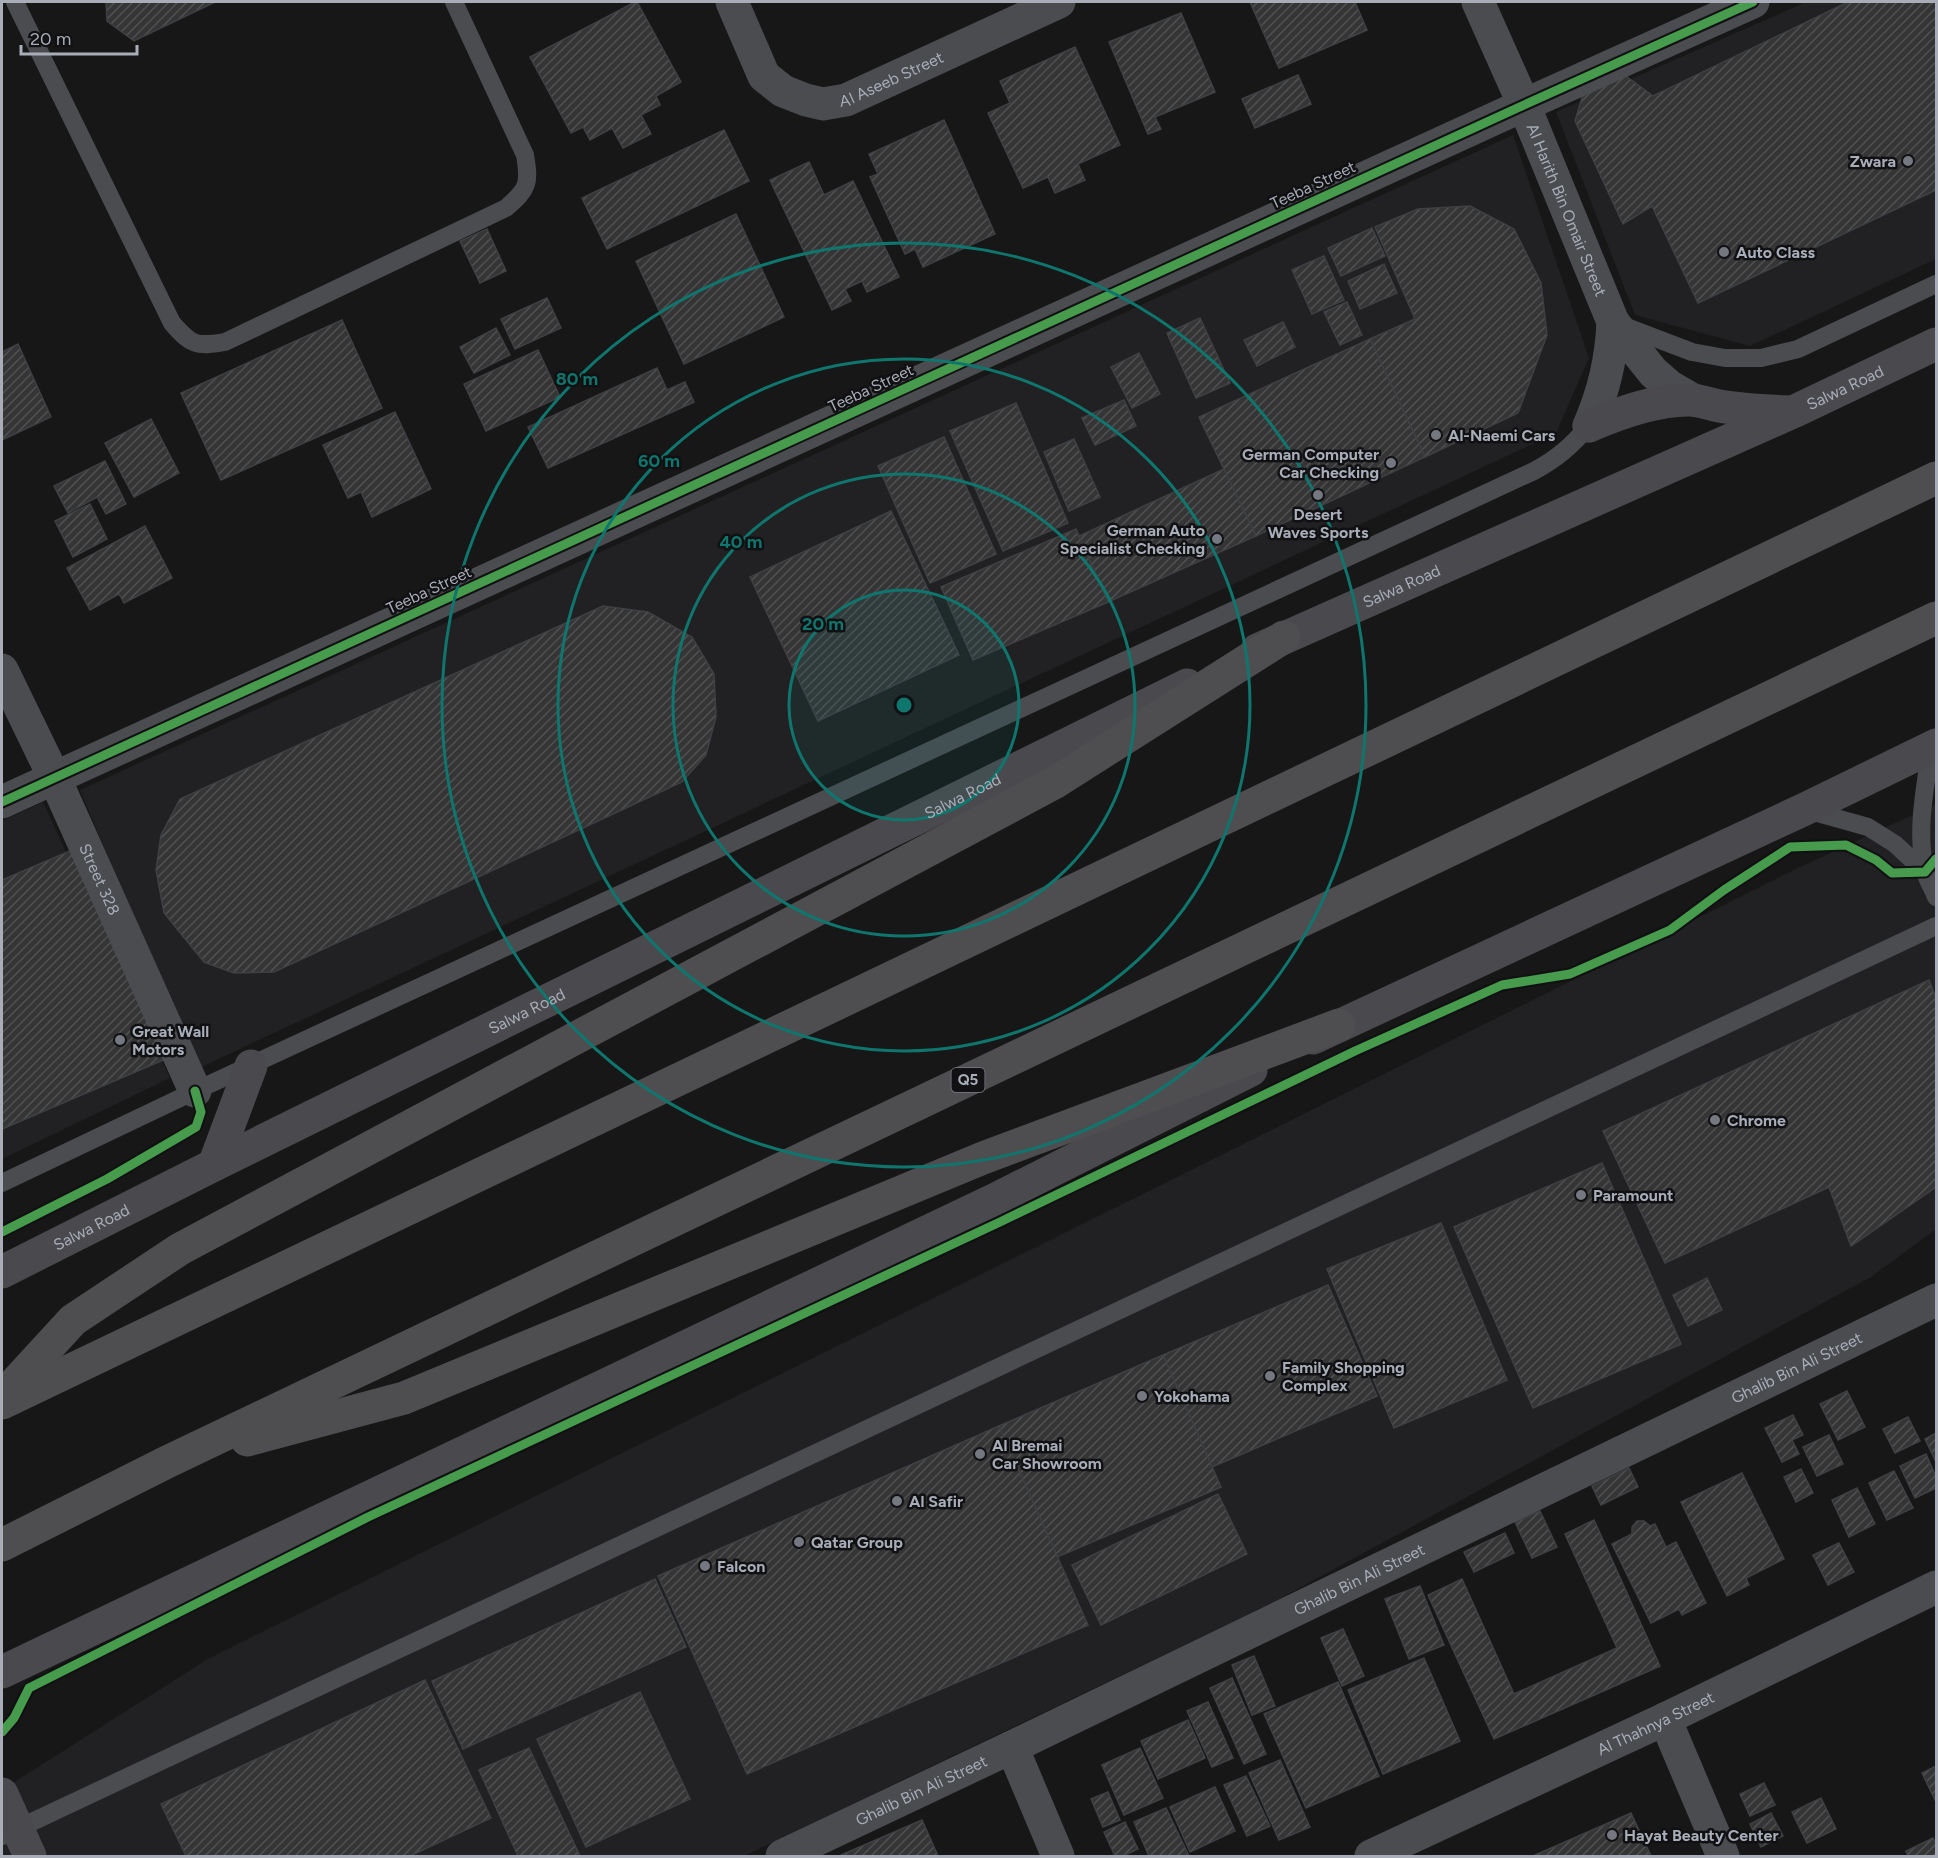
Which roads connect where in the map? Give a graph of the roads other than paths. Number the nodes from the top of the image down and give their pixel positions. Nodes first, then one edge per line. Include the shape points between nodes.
1 (15, 2) edge
2 (454, 2) edge
3 (732, 2) edge
4 (1059, 2) edge
5 (1478, 2) edge
6 (1753, 2) edge
7 (1524, 105) junction
8 (1936, 284) edge
9 (1613, 322) junction
10 (1936, 344) edge
11 (1693, 400) junction
12 (1793, 412) junction
13 (1589, 426) junction
14 (1936, 478) edge
15 (1936, 618) edge
16 (1284, 637) junction
17 (2, 670) edge
18 (1934, 747) edge
19 (55, 779) junction
20 (2, 802) edge
21 (1805, 809) junction
22 (1925, 872) junction
23 (1936, 897) edge
24 (1936, 926) edge
25 (1340, 1025) junction
26 (251, 1066) junction
27 (195, 1091) junction
28 (214, 1165) junction
29 (2, 1183) edge
30 (2, 1272) edge
31 (1936, 1300) edge
32 (2, 1398) edge
33 (2, 1403) edge
34 (167, 1462) junction
35 (2, 1545) edge
36 (1936, 1587) edge
37 (8, 1669) edge
38 (2, 1697) edge
39 (1665, 1719) junction
40 (1012, 1747) junction
41 (2, 1794) edge
42 (17, 1841) edge
43 (782, 1857) edge
44 (1058, 1857) edge
45 (1371, 1857) edge
46 (1723, 1857) edge

1 - 2 lane via 172,323 185,339 205,345 225,342 506,208 521,195 529,176 525,155
3 - 4 street, Al Aseeb Street via 764,76 783,91 823,104 846,100
5 - 7 street, Al Harith Bin Omair Street
6 - 7 street, Teeba Street
7 - 9 street, Al Harith Bin Omair Street
7 - 19 street, Teeba Street
8 - 9 lane via 1798,349 1761,358 1725,358 1692,352
9 - 11 street, Al Harith Bin Omair Street via 1653,372
9 - 13 street, Al Harith Bin Omair Street via 1608,375
10 - 12 main road, Salwa Road
11 - 12 main road
11 - 13 main road via 1640,408
12 - 16 main road, Salwa Road
13 - 26 lane via 1570,447 1533,471
14 - 33 highway
15 - 34 highway, Q5
16 - 28 main road, Salwa Road
16 - 32 highway via 1054,783 180,1249 73,1320
17 - 19 street, Street 328
18 - 21 main road
18 - 22 lane via 1921,831
19 - 20 street, Teeba Street
19 - 27 street, Street 328
21 - 22 lane via 1868,827
21 - 25 main road
22 - 23 lane
24 - 42 lane
25 - 34 highway via 983,1158 404,1398
25 - 37 main road via 994,1200
26 - 27 lane
26 - 28 main road
27 - 29 lane
28 - 30 main road, Salwa Road
31 - 40 street, Ghalib Bin Ali Street
34 - 35 highway, Q5
36 - 39 street, Al Thahnya Street
37 - 38 main road
39 - 45 street, Al Thahnya Street
39 - 46 street
40 - 43 street, Ghalib Bin Ali Street
40 - 44 street
41 - 42 main road

